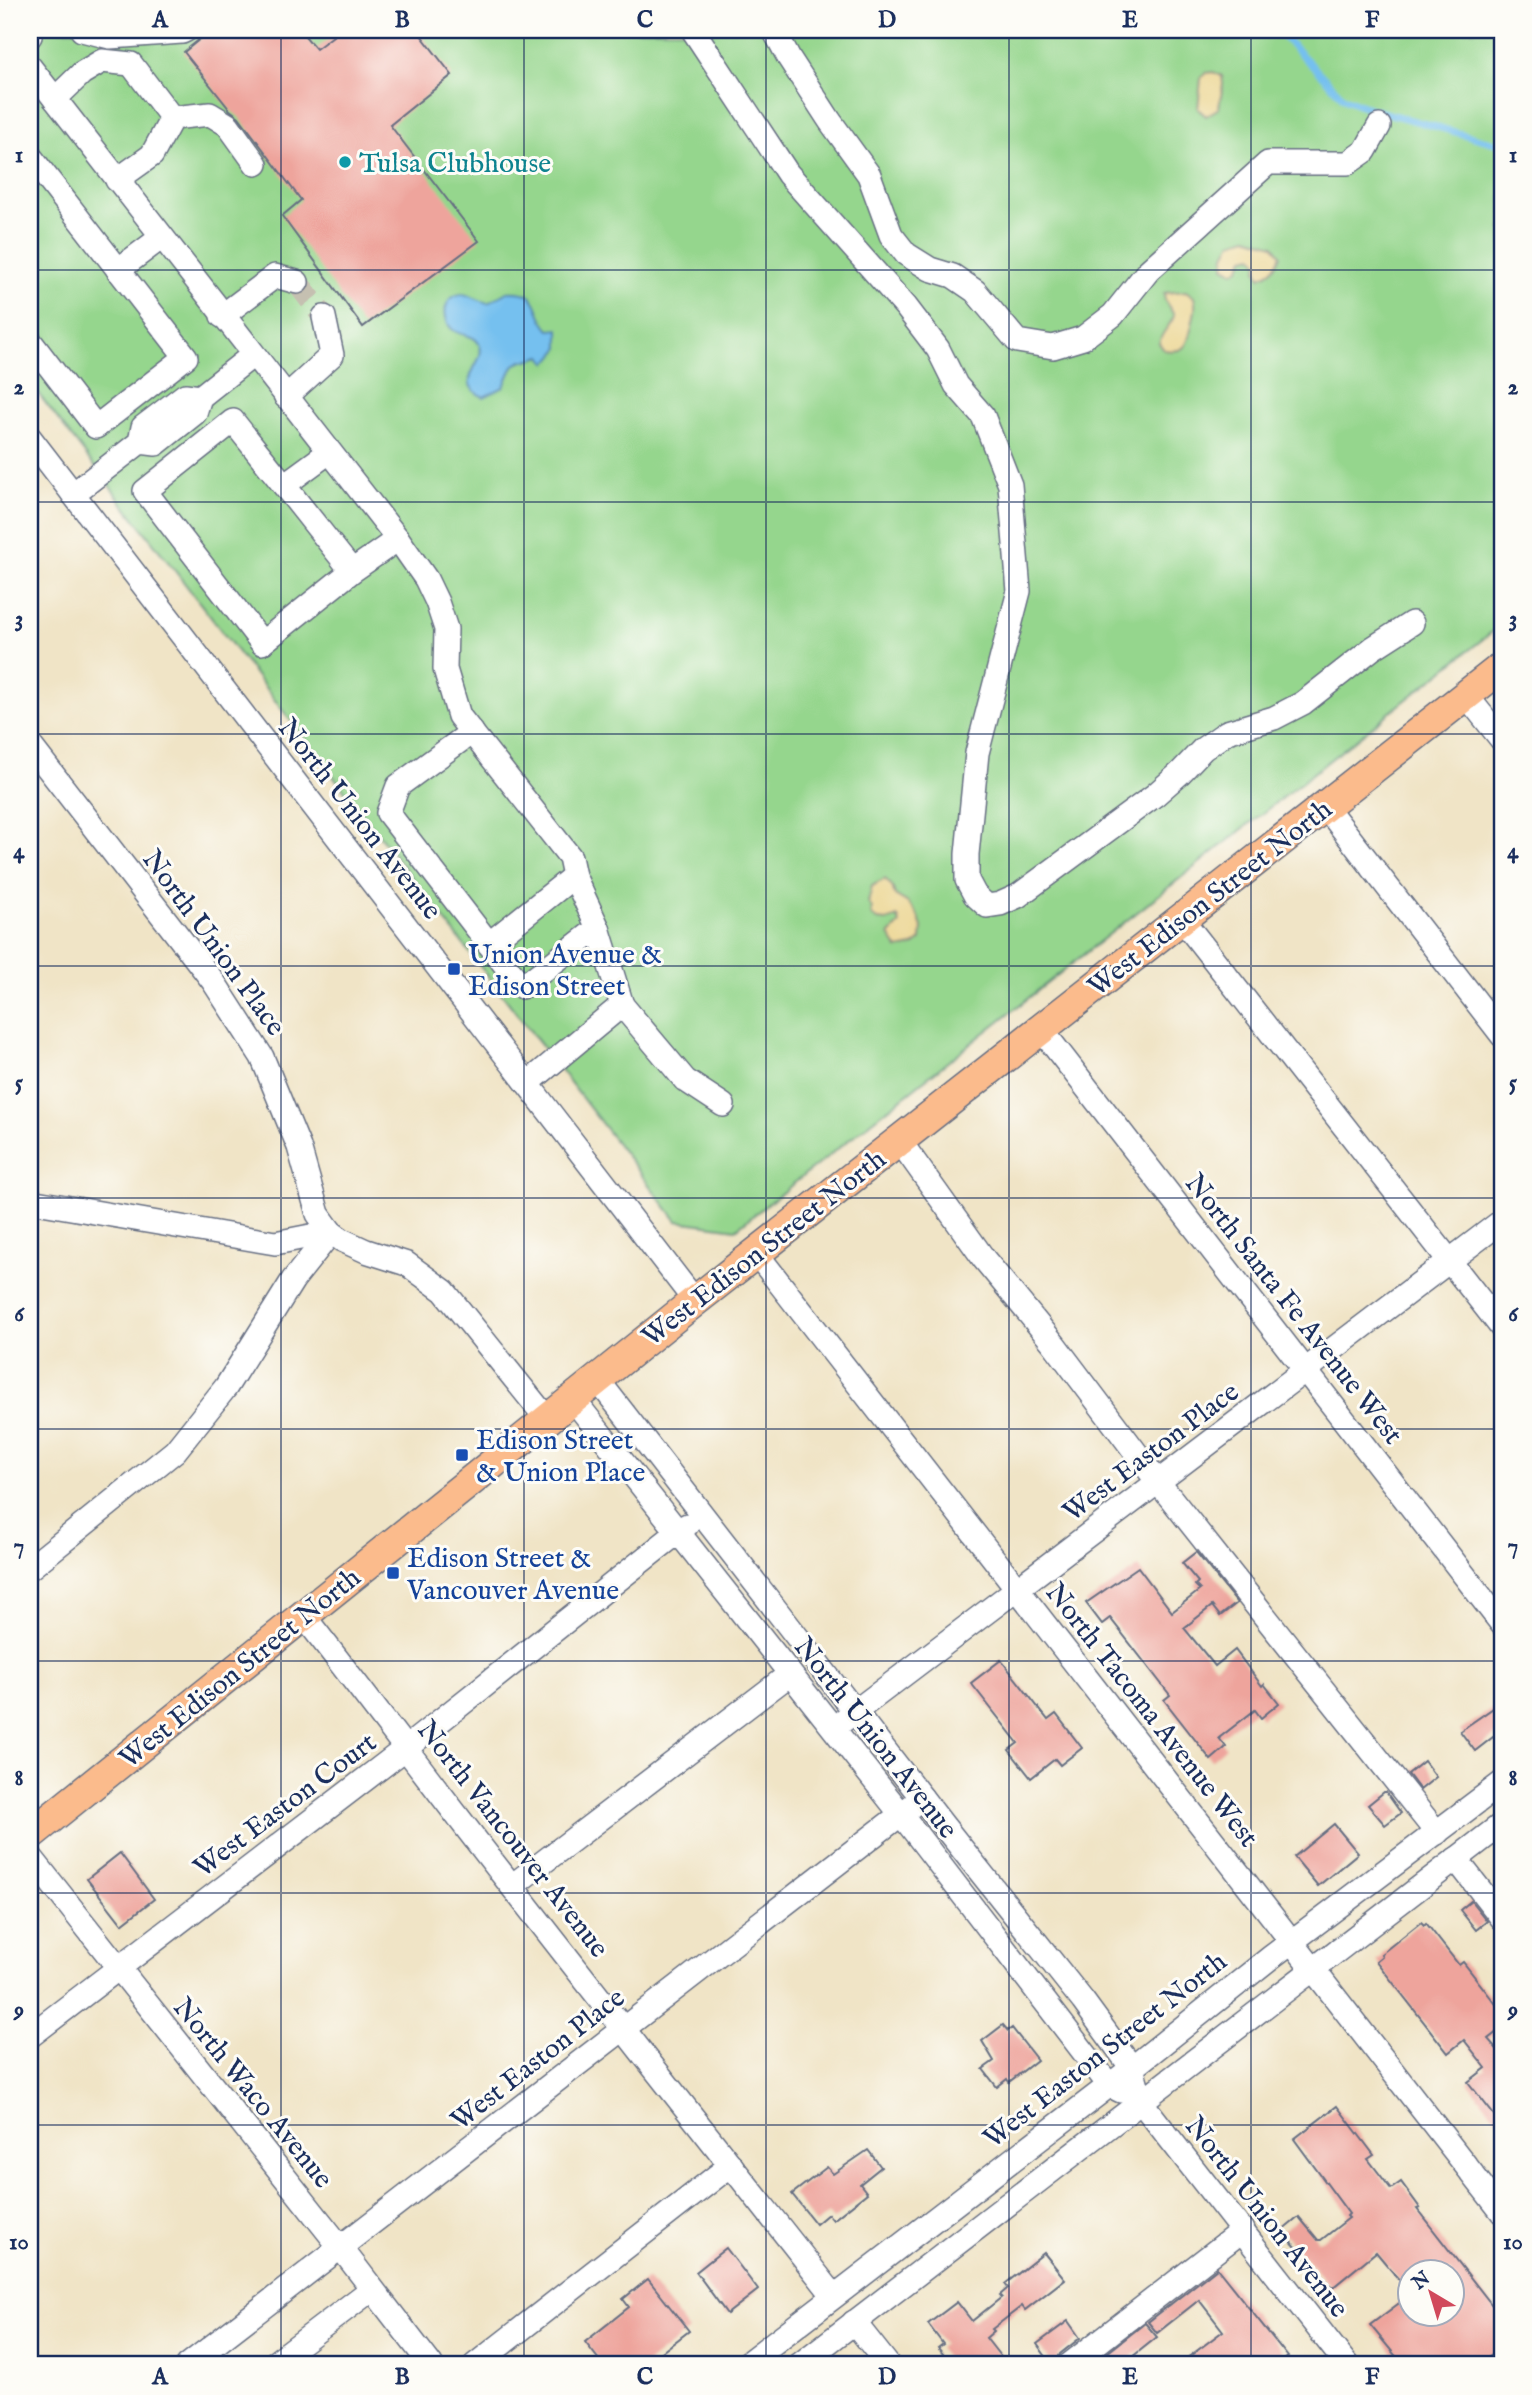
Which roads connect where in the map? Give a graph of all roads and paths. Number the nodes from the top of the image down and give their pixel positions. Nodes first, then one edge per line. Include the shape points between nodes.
1 (30, 30) edge
2 (82, 30) edge
3 (186, 30) edge
4 (693, 30) edge
5 (774, 30) edge
6 (30, 36) edge
7 (30, 67) edge
8 (55, 99) junction
9 (172, 118) junction
10 (1378, 126) dead end
11 (30, 156) edge
12 (256, 164) dead end
13 (117, 180) junction
14 (162, 237) junction
15 (118, 270) junction
16 (297, 282) dead end
17 (222, 316) junction
18 (324, 317) tunnel mouth
19 (30, 341) edge
20 (253, 355) junction
21 (286, 397) junction
22 (30, 438) edge
23 (329, 452) junction
24 (284, 485) junction
25 (73, 494) junction
26 (398, 539) junction
27 (352, 571) junction
28 (1412, 623) dead end
29 (1502, 667) edge
30 (1466, 695) junction
31 (472, 732) junction
32 (1502, 740) edge
33 (30, 745) edge
34 (1325, 806) junction
35 (574, 876) junction
36 (1181, 918) junction
37 (598, 928) junction
38 (489, 944) junction
39 (622, 1005) junction
40 (1041, 1029) junction
41 (1502, 1035) edge
42 (528, 1083) junction
43 (723, 1105) dead end
44 (899, 1140) junction
45 (30, 1201) edge
46 (1502, 1221) edge
47 (331, 1232) junction
48 (756, 1252) junction
49 (1450, 1261) junction
50 (695, 1301) junction
51 (1502, 1328) edge
52 (1305, 1370) junction
53 (597, 1379) junction
54 (573, 1399) junction
55 (547, 1419) junction
56 (1158, 1482) junction
57 (703, 1513) junction
58 (676, 1533) junction
59 (30, 1569) edge
60 (1017, 1589) junction
61 (303, 1615) junction
62 (1502, 1624) edge
63 (790, 1674) junction
64 (856, 1711) junction
65 (833, 1729) junction
66 (406, 1748) junction
67 (1502, 1783) edge
68 (922, 1798) junction
69 (901, 1814) junction
70 (1502, 1824) edge
71 (1437, 1833) junction
72 (30, 1835) edge
73 (30, 1856) edge
74 (1456, 1859) junction
75 (512, 1886) junction
76 (1502, 1918) edge
77 (1292, 1941) junction
78 (117, 1968) junction
79 (1313, 1969) junction
80 (624, 2027) junction
81 (30, 2036) edge
82 (1132, 2068) junction
83 (1109, 2085) junction
84 (1142, 2103) junction
85 (731, 2165) junction
86 (1502, 2212) edge
87 (1243, 2230) junction
88 (341, 2248) junction
89 (857, 2277) junction
90 (372, 2289) junction
91 (834, 2296) junction
92 (879, 2304) junction
93 (806, 2318) junction
94 (854, 2322) junction
95 (827, 2344) junction
96 (188, 2365) edge
97 (272, 2365) edge
98 (431, 2365) edge
99 (475, 2365) edge
100 (745, 2365) edge
101 (799, 2365) edge
102 (888, 2365) edge
103 (1069, 2365) edge
104 (1347, 2365) edge

1 - 6 street
2 - 3 street via 110,37
4 - 28 street via 788,174 906,307 937,349 956,385 983,416 1010,485 1019,591 977,753 967,853 967,880 987,906 1018,896 1155,794 1227,732 1274,718 1303,703
5 - 10 street via 830,121 864,166 891,235 906,254 975,291 1017,341 1053,347 1083,338 1113,315 1148,271 1268,163 1348,163 1365,151
7 - 8 street
8 - 9 street via 102,61 131,64
8 - 13 street
9 - 12 street via 210,114 228,125
9 - 13 street via 152,155
11 - 15 street
13 - 14 street
14 - 15 street
14 - 17 street
15 - 19 street via 186,357 96,427
16 - 17 street via 275,276
17 - 20 street
18 - 21 street via 332,355
20 - 21 street
20 - 25 street via 200,397 195,413 156,444 140,442
21 - 23 street
22 - 25 street, North Union Avenue
23 - 24 street
23 - 26 street
24 - 27 street
24 - 27 street via 233,421 145,491 262,643
25 - 42 street, North Union Avenue
26 - 27 street
26 - 31 street via 437,602 446,629 445,669 460,716
29 - 30 main road, West Edison Street North
30 - 32 street
30 - 34 main road, West Edison Street North
31 - 35 street via 570,857
31 - 38 street via 398,786 388,813
33 - 47 street, North Union Place via 240,1021 279,1094 318,1213
34 - 36 main road, West Edison Street North
34 - 41 street
35 - 37 street
35 - 38 street
36 - 40 main road, West Edison Street North
36 - 49 street
37 - 38 street via 522,987
37 - 39 street
39 - 42 street
39 - 43 street via 685,1080
40 - 44 main road, West Edison Street North
40 - 52 street, North Santa Fe Avenue West
42 - 50 street, North Union Avenue
44 - 48 main road, West Edison Street North
44 - 56 street via 984,1259
45 - 47 street via 275,1243
46 - 49 street, West Easton Place
47 - 55 street via 366,1251 407,1264 444,1290
47 - 59 street via 293,1280 226,1387 175,1451
48 - 50 main road, West Edison Street North
48 - 60 street, North Tacoma Avenue West
49 - 51 street
49 - 52 street, West Easton Place
50 - 53 main road, West Edison Street North
52 - 56 street, West Easton Place
52 - 62 street, North Santa Fe Avenue West
53 - 54 main road, West Edison Street North
53 - 57 street, North Union Avenue
54 - 55 main road, West Edison Street North
54 - 58 street, North Union Avenue
55 - 61 main road, West Edison Street North
56 - 60 street, West Easton Place
56 - 71 street
57 - 58 street, West Easton Court
57 - 64 street, North Union Avenue
58 - 63 street, North Union Avenue
58 - 66 street, West Easton Court
60 - 64 street, West Easton Place
60 - 77 street, North Tacoma Avenue West
61 - 66 street, North Vancouver Avenue
61 - 72 main road, West Edison Street North
63 - 65 street, North Union Avenue
63 - 75 street
64 - 65 street, West Easton Place
64 - 68 street, North Union Avenue
65 - 69 street, North Union Avenue
66 - 75 street, North Vancouver Avenue
66 - 78 street, West Easton Court
67 - 71 street, West Easton Street North
68 - 69 street, West Easton Place
68 - 82 street, North Union Avenue
69 - 80 street, West Easton Place
69 - 83 street, North Union Avenue
70 - 74 street
71 - 77 street, West Easton Street North
73 - 78 street, North Waco Avenue
74 - 76 street
74 - 79 street
75 - 80 street, North Vancouver Avenue
77 - 79 street, North Tacoma Avenue West
77 - 82 street, West Easton Street North
78 - 81 street, West Easton Court
78 - 88 street, North Waco Avenue
79 - 84 street
79 - 86 street, North Tacoma Avenue West
80 - 85 street, North Vancouver Avenue
80 - 88 street, West Easton Place
82 - 83 street, West Easton Street North
82 - 84 street, North Union Avenue
83 - 84 street, North Union Avenue
83 - 89 street, West Easton Street North
84 - 87 street, North Union Avenue
84 - 92 street
85 - 91 street, North Vancouver Avenue
85 - 99 street
87 - 103 street
87 - 104 street, North Union Avenue
88 - 90 street, North Waco Avenue
88 - 96 street, West Easton Place
89 - 91 street, West Easton Street North
89 - 92 street
90 - 97 street
90 - 98 street, North Waco Avenue
91 - 93 street, West Easton Street North
92 - 94 street
93 - 95 street
93 - 100 street, West Easton Street North
94 - 95 street
94 - 102 street
95 - 101 street

